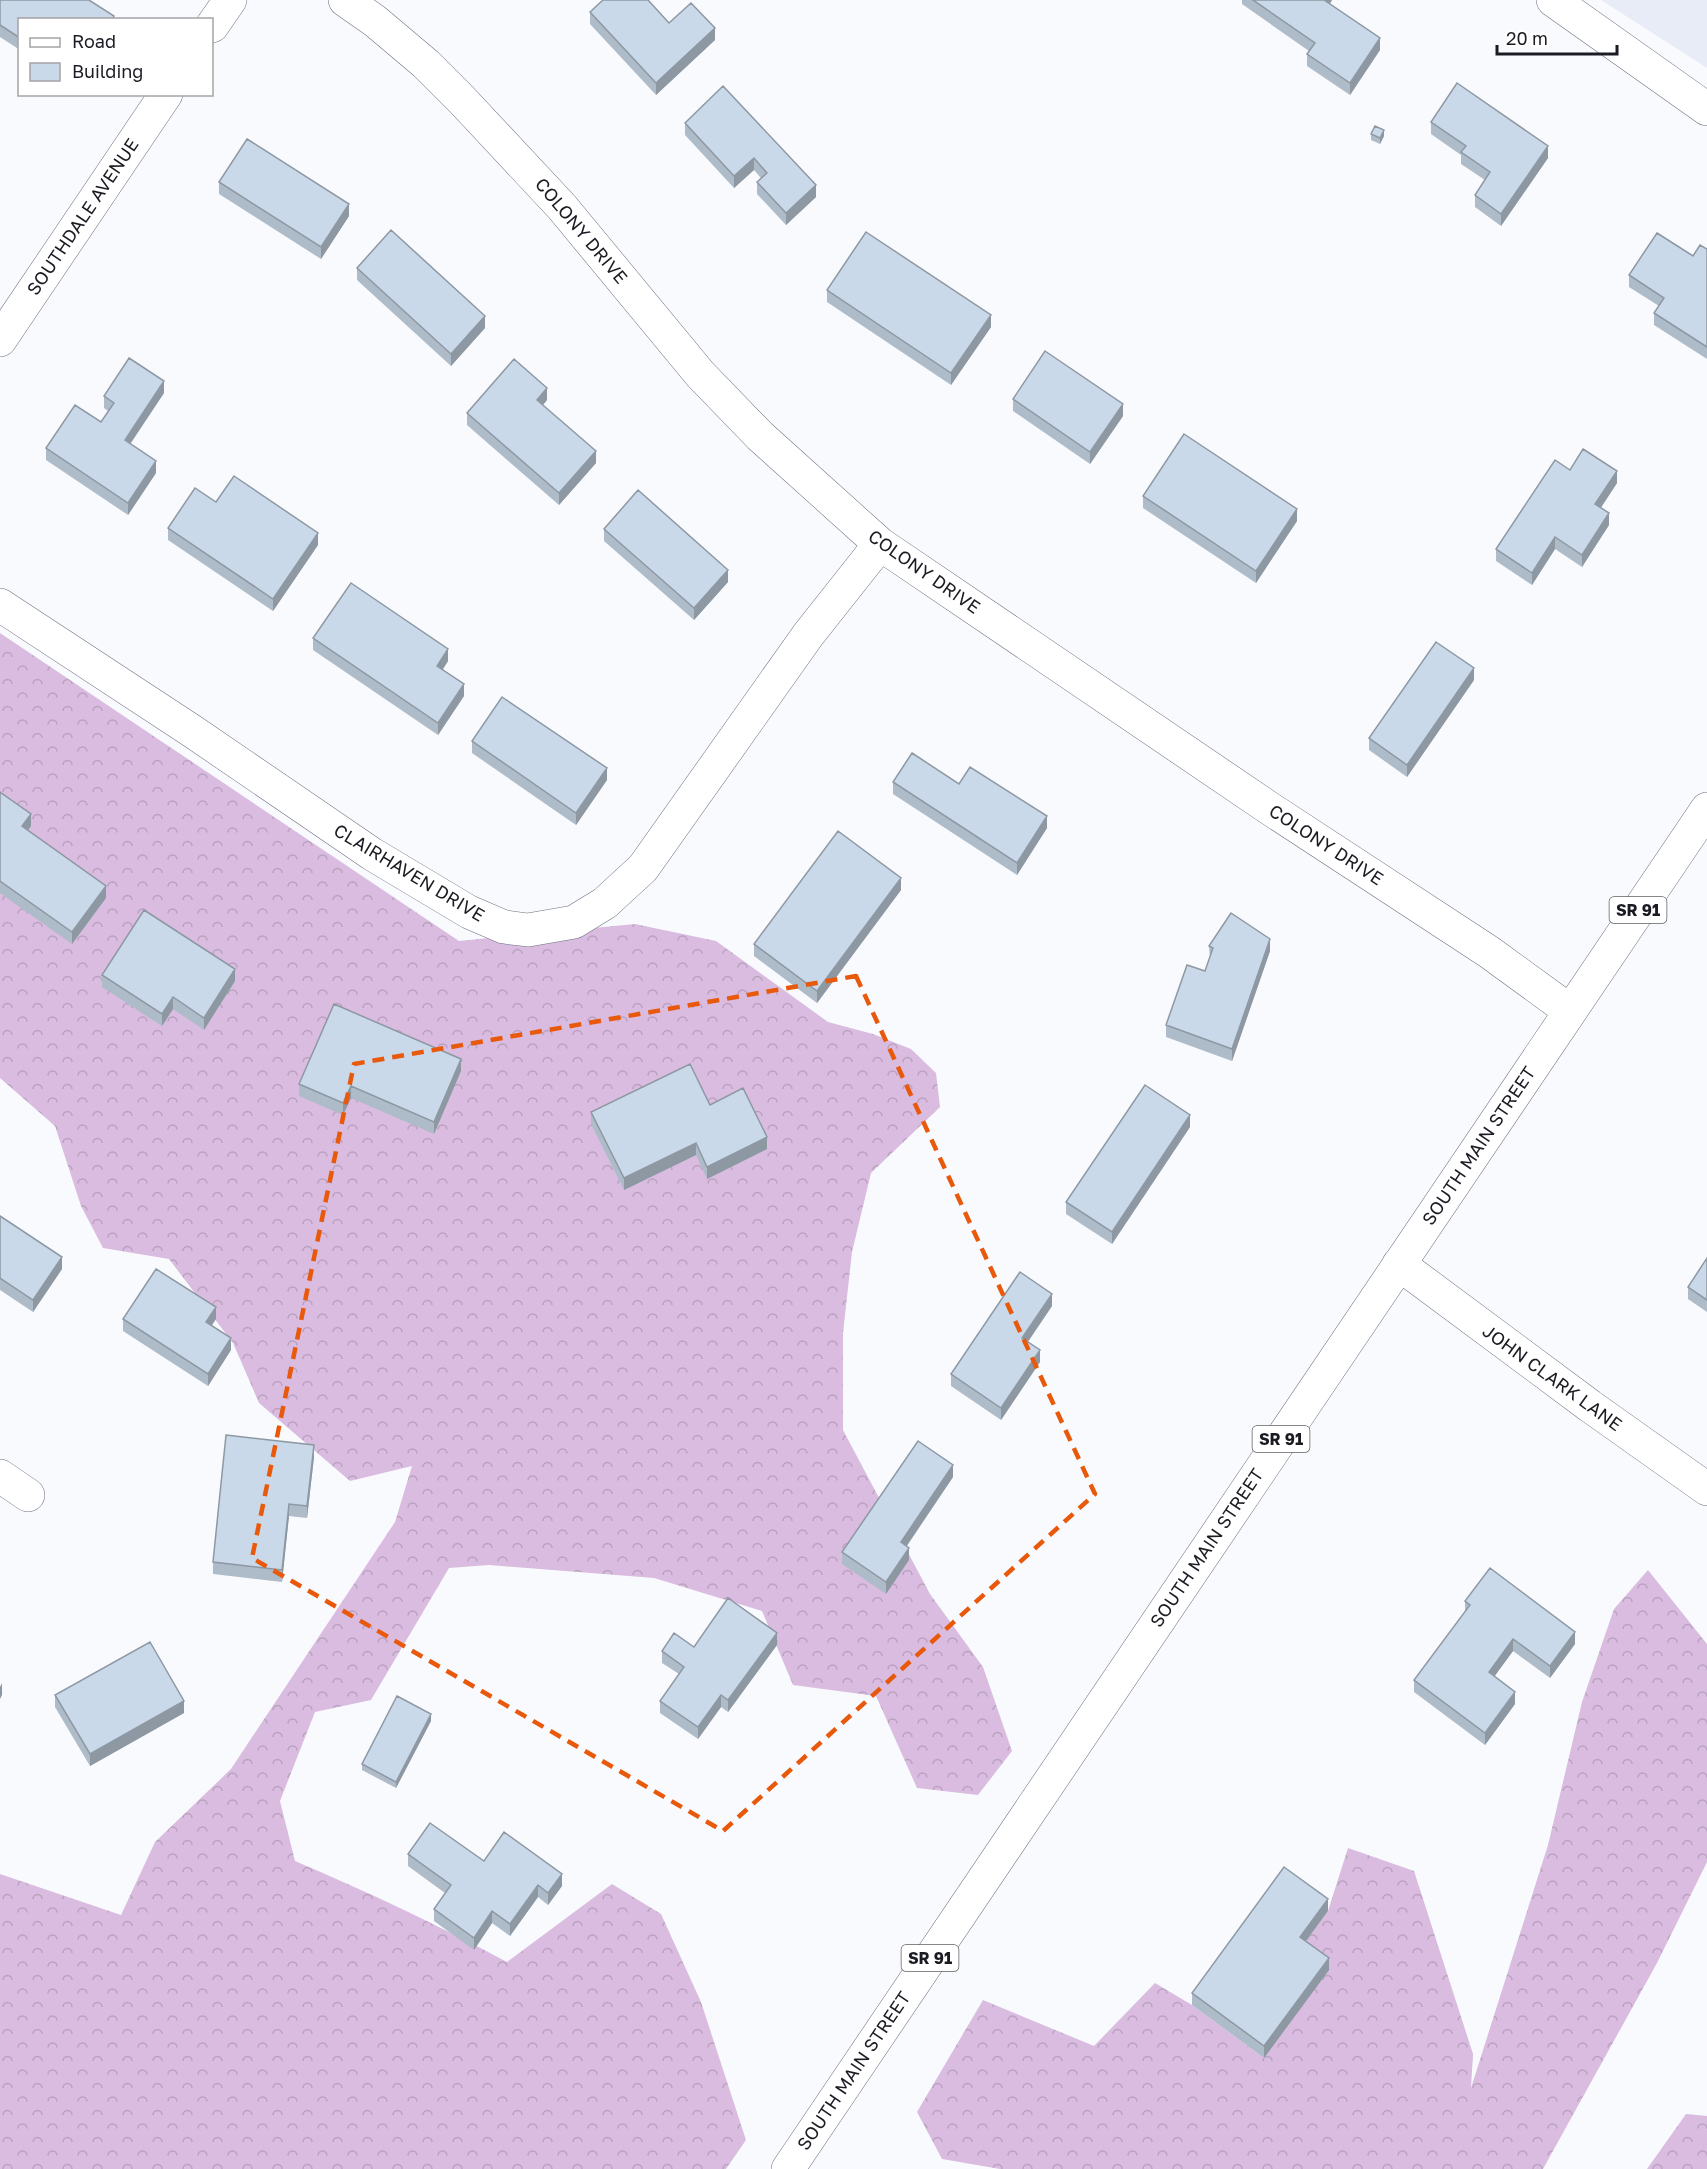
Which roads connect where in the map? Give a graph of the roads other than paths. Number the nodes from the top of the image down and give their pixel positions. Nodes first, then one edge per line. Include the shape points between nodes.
1 (230, 0) edge
2 (345, 0) edge
3 (1553, 0) edge
4 (213, 25) edge
5 (165, 96) edge
6 (1707, 109) edge
7 (0, 340) edge
8 (880, 544) junction
9 (0, 605) edge
10 (1707, 809) edge
11 (1570, 1011) junction
12 (1399, 1264) junction
13 (0, 1476) edge
14 (1707, 1489) edge
15 (28, 1495) dead end
16 (788, 2169) edge

1 - 4 street
2 - 8 street, COLONY DRIVE via 426,64 462,100 562,207 700,374 760,436
3 - 6 street
5 - 7 street, SOUTHDALE AVENUE
8 - 9 street, CLAIRHAVEN DRIVE via 808,635 643,868 605,903 574,922 528,930 504,927 469,912 372,854
8 - 11 street, COLONY DRIVE via 1489,952
10 - 11 street, SOUTH MAIN STREET / SR 91
11 - 12 street, SOUTH MAIN STREET / SR 91
12 - 14 street, JOHN CLARK LANE
12 - 16 street, SOUTH MAIN STREET / SR 91
13 - 15 street

